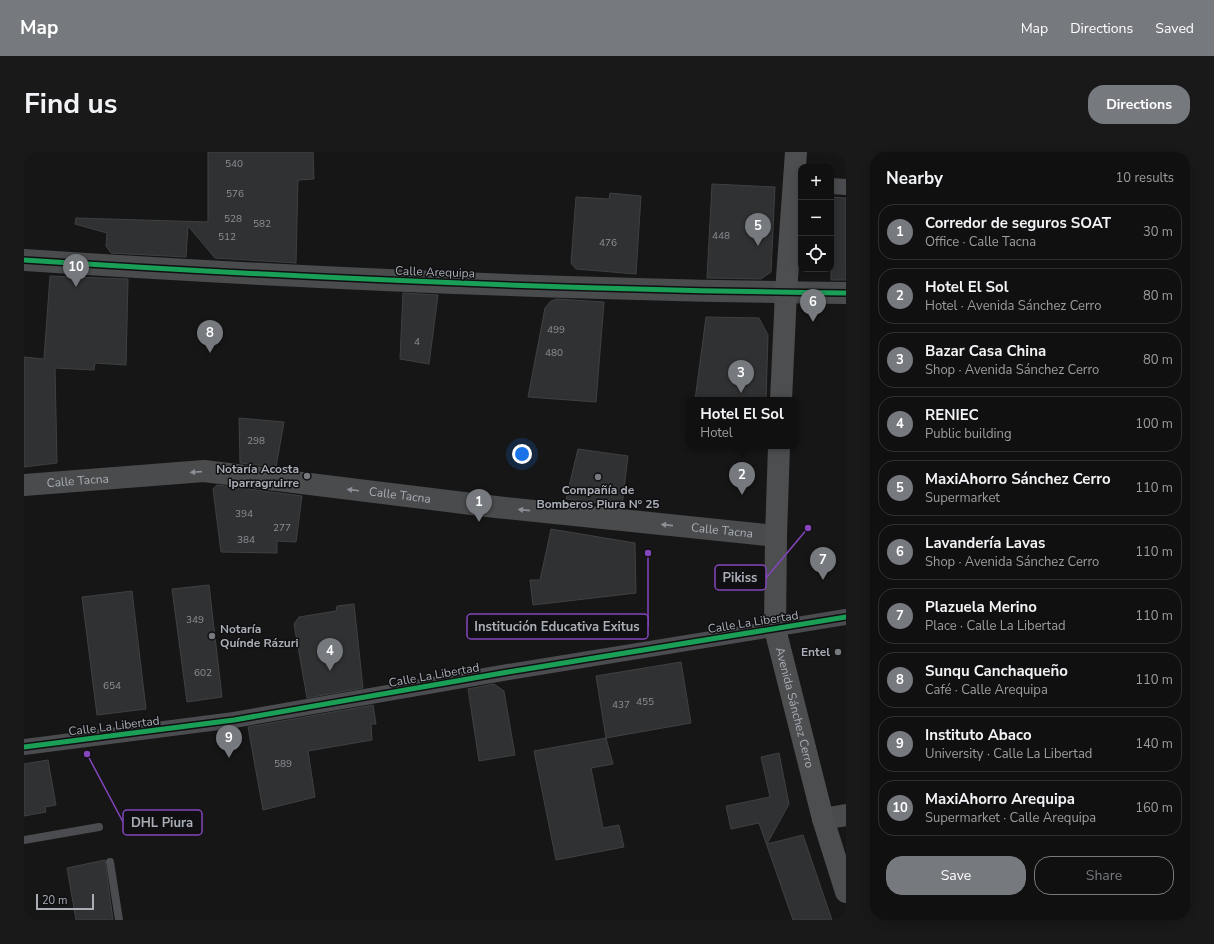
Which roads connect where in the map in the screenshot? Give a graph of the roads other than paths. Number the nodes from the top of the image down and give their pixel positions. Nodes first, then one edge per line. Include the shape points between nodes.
1 (796, 152) edge
2 (797, 184) edge
3 (834, 186) edge
4 (846, 186) edge
5 (24, 260) edge
6 (786, 292) junction
7 (846, 293) edge
8 (781, 397) edge
9 (779, 449) edge
10 (24, 485) edge
11 (776, 536) junction
12 (846, 617) edge
13 (775, 629) junction
14 (24, 747) edge
15 (846, 814) edge
16 (823, 819) junction
17 (99, 827) dead end
18 (24, 840) edge
19 (110, 862) dead end
20 (846, 892) edge
21 (119, 920) edge

1 - 2 main road
2 - 6 main road
3 - 4 street
5 - 6 street, Calle Arequipa via 189,271 519,286
6 - 7 street, Calle Arequipa
6 - 8 main road
9 - 11 main road, Avenida Sánchez Cerro
11 -> 10 street, Calle Tacna via 496,507 204,472
11 - 13 main road, Avenida Sánchez Cerro
12 - 13 street, Calle La Libertad
13 - 14 street, Calle La Libertad via 234,720
13 - 16 main road, Avenida Sánchez Cerro
15 - 16 street
16 - 20 main road, Avenida Sánchez Cerro
17 - 18 lane
19 - 21 lane

